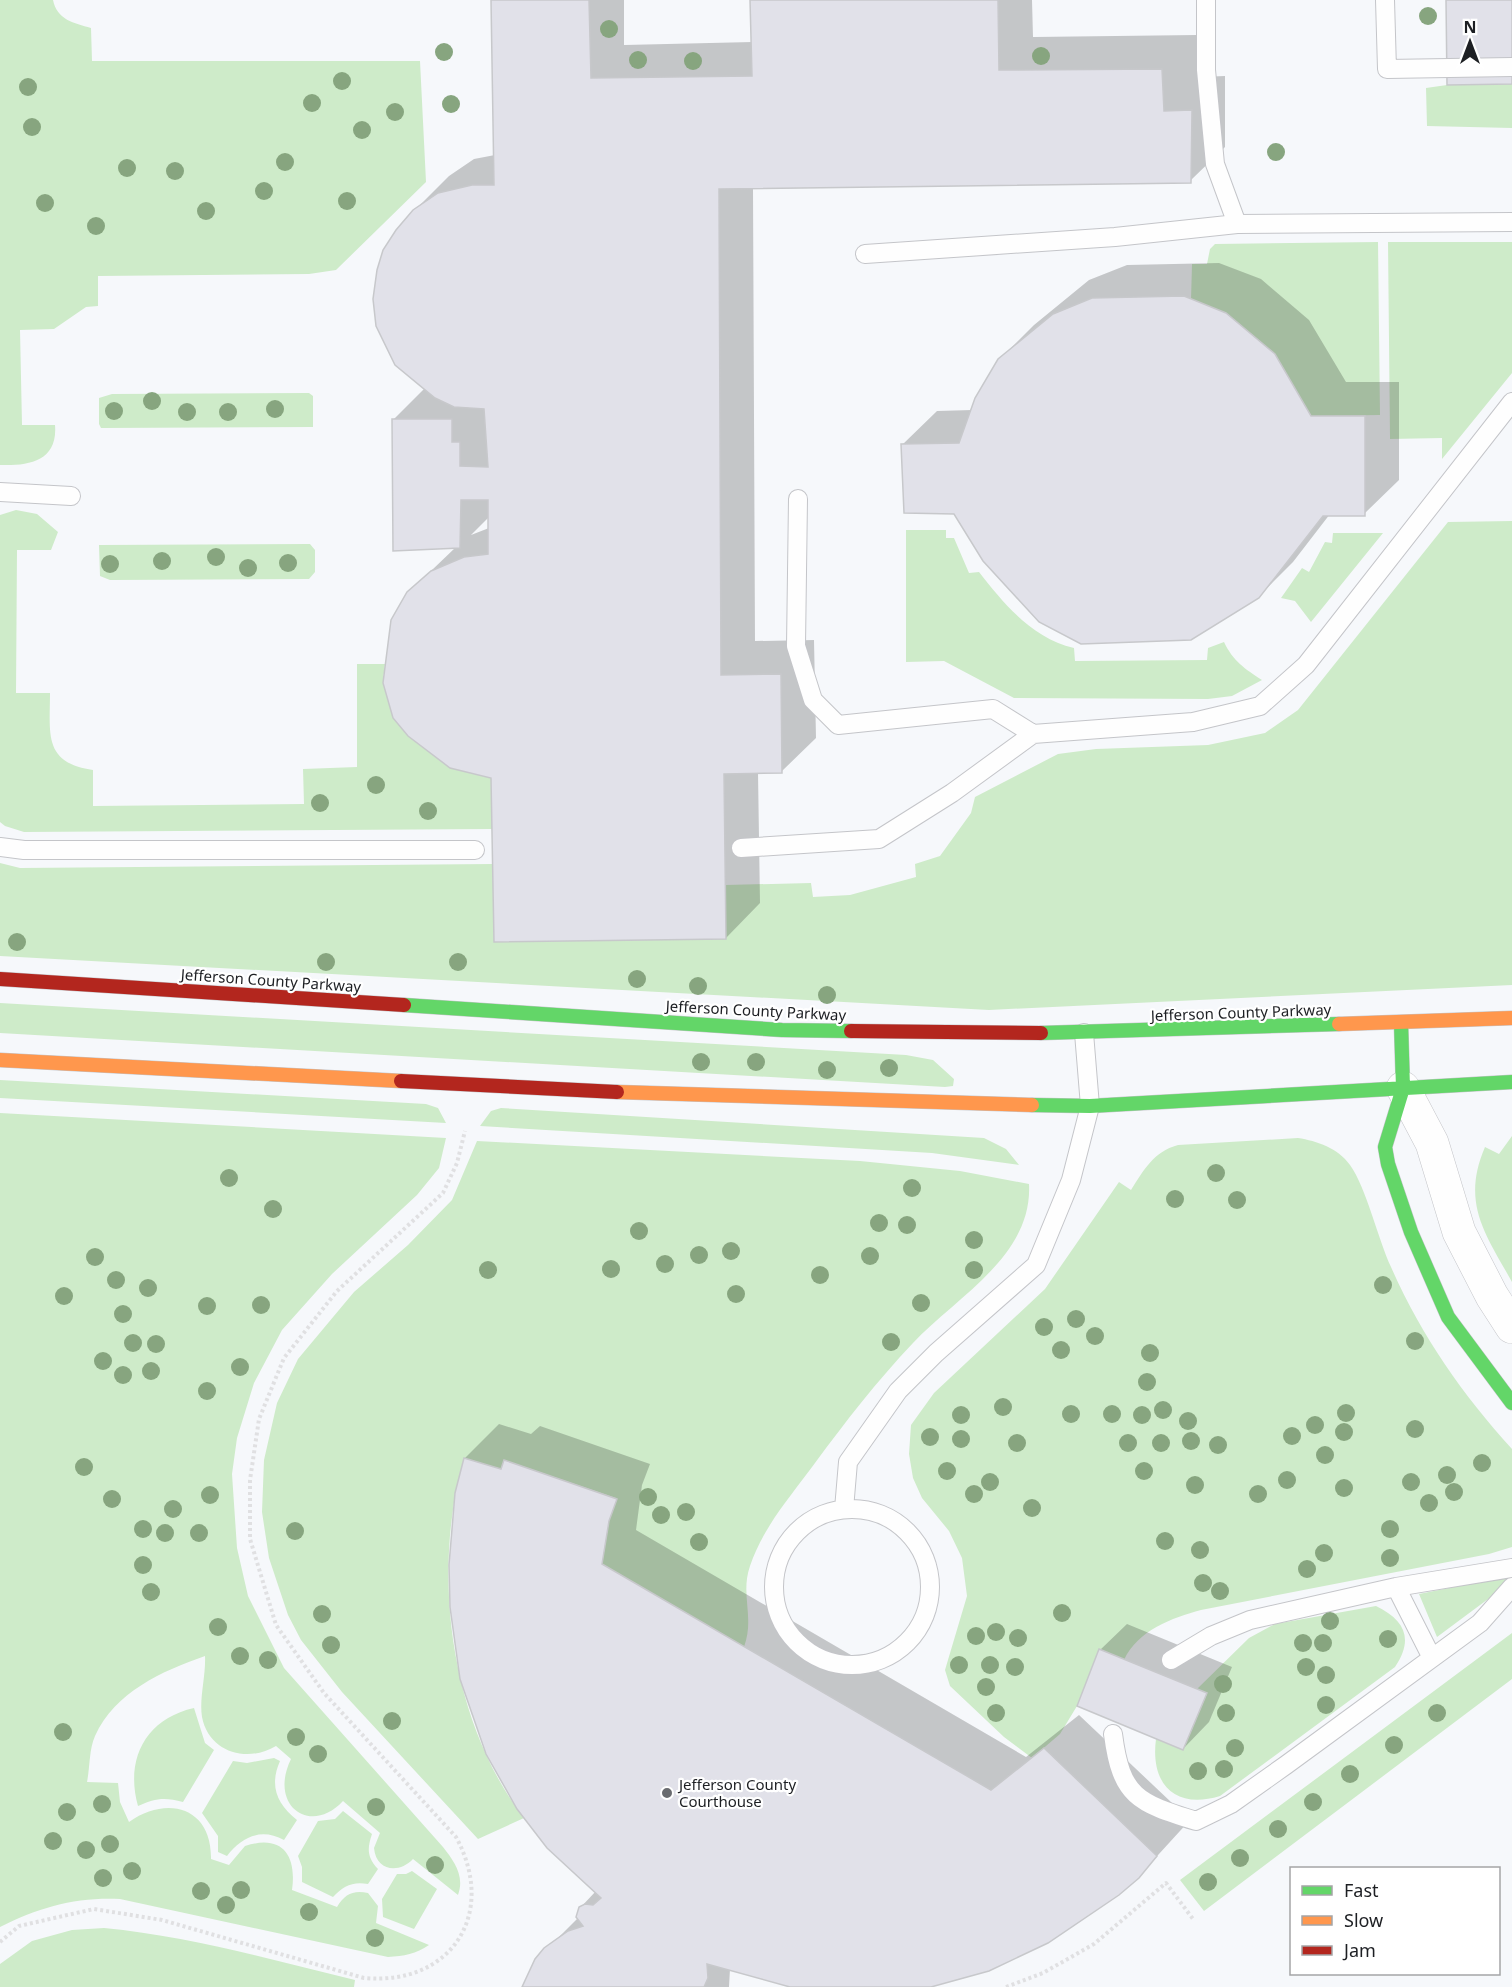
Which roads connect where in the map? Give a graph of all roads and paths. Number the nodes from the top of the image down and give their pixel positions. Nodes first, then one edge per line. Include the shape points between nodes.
1 (1206, 0) edge
2 (1385, 0) edge
3 (1512, 67) edge
4 (1512, 222) edge
5 (1237, 224) junction
6 (865, 254) dead end
7 (1512, 402) edge
8 (0, 492) edge
9 (71, 496) dead end
10 (798, 499) dead end
11 (1033, 734) junction
12 (0, 847) edge
13 (741, 848) dead end
14 (475, 850) dead end
15 (0, 979) edge
16 (1512, 1018) edge
17 (1401, 1023) junction
18 (1084, 1033) junction
19 (0, 1060) edge
20 (1512, 1082) edge
21 (1403, 1088) junction
22 (1090, 1106) junction
23 (465, 1131) dead end
24 (1512, 1326) edge
25 (1512, 1403) edge
26 (844, 1509) junction
27 (1512, 1569) edge
28 (1396, 1587) junction
29 (1512, 1587) edge
30 (1432, 1658) junction
31 (1171, 1660) dead end
32 (1113, 1734) dead end
33 (1192, 1919) dead end
34 (0, 1942) edge
35 (1006, 1987) edge

1 - 5 lane via 1206,70 1215,164
2 - 3 lane via 1386,69
4 - 5 lane
5 - 6 lane via 1115,237
7 - 11 lane via 1306,665 1260,706 1192,722
8 - 9 lane
10 - 11 lane via 796,646 813,700 838,725 993,709
11 - 13 lane via 952,793 879,839
12 - 14 lane
15 - 18 street, Jefferson County Parkway via 782,1030
16 - 17 street, Jefferson County Parkway
17 - 18 street, Jefferson County Parkway
17 - 21 street
18 - 22 lane
19 - 22 street via 720,1097
20 - 21 street
21 - 22 street
21 - 24 street via 1432,1143 1459,1232
21 - 25 street via 1385,1147 1411,1232 1448,1317
22 - 26 lane via 1071,1180 1036,1265 898,1391 848,1462
23 - 34 path via 457,1163 443,1193 338,1292 284,1358 259,1419 250,1480 250,1539 276,1625 324,1693 456,1837 466,1855 472,1907 461,1934 444,1956 427,1969 385,1980 364,1978 162,1920 94,1909 19,1926
26 - 26 lane via 820,1515 798,1530 774,1575 775,1600 783,1625 799,1645 821,1660 846,1665 872,1664 896,1652 915,1635 927,1612 931,1586 926,1561 914,1538 894,1521 870,1511
27 - 28 lane
28 - 30 lane
28 - 31 lane via 1250,1620 1211,1636
29 - 30 lane via 1480,1623
30 - 32 lane via 1231,1804 1196,1821 1154,1808 1128,1788 1117,1765
33 - 35 path via 1166,1884 1094,1944 1043,1973

